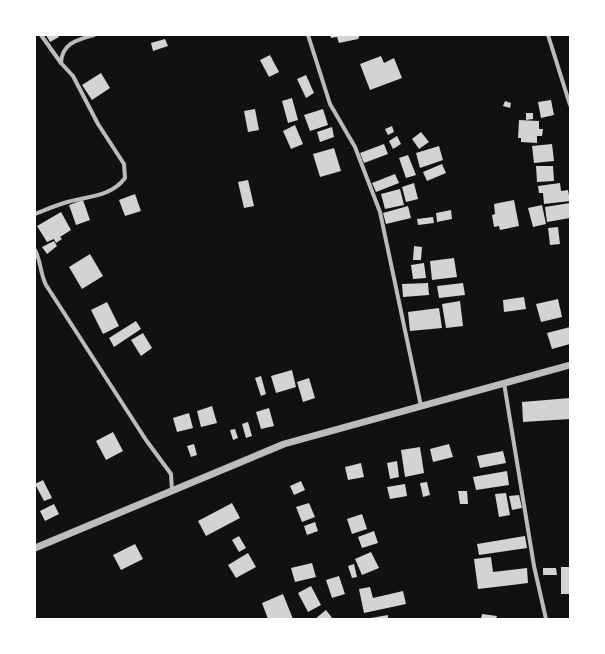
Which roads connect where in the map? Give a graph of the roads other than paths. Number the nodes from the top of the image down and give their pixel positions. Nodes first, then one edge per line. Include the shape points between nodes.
1 (41, 35) edge
2 (94, 35) edge
3 (308, 35) edge
4 (548, 35) edge
5 (61, 63) junction
6 (570, 105) edge
7 (35, 214) edge
8 (35, 250) edge
9 (570, 365) edge
10 (504, 383) junction
11 (421, 406) junction
12 (172, 491) junction
13 (35, 548) edge
14 (546, 619) edge

1 - 5 street
2 - 5 street via 66,47
3 - 11 street via 330,104 355,147 380,212
4 - 6 street
5 - 7 street via 73,76 98,124 124,164 125,178 120,185 105,194 65,202
8 - 12 street via 39,257 40,275 146,440 171,474
9 - 10 street
10 - 11 street
10 - 14 street via 534,566
11 - 12 street via 284,444
12 - 13 street

